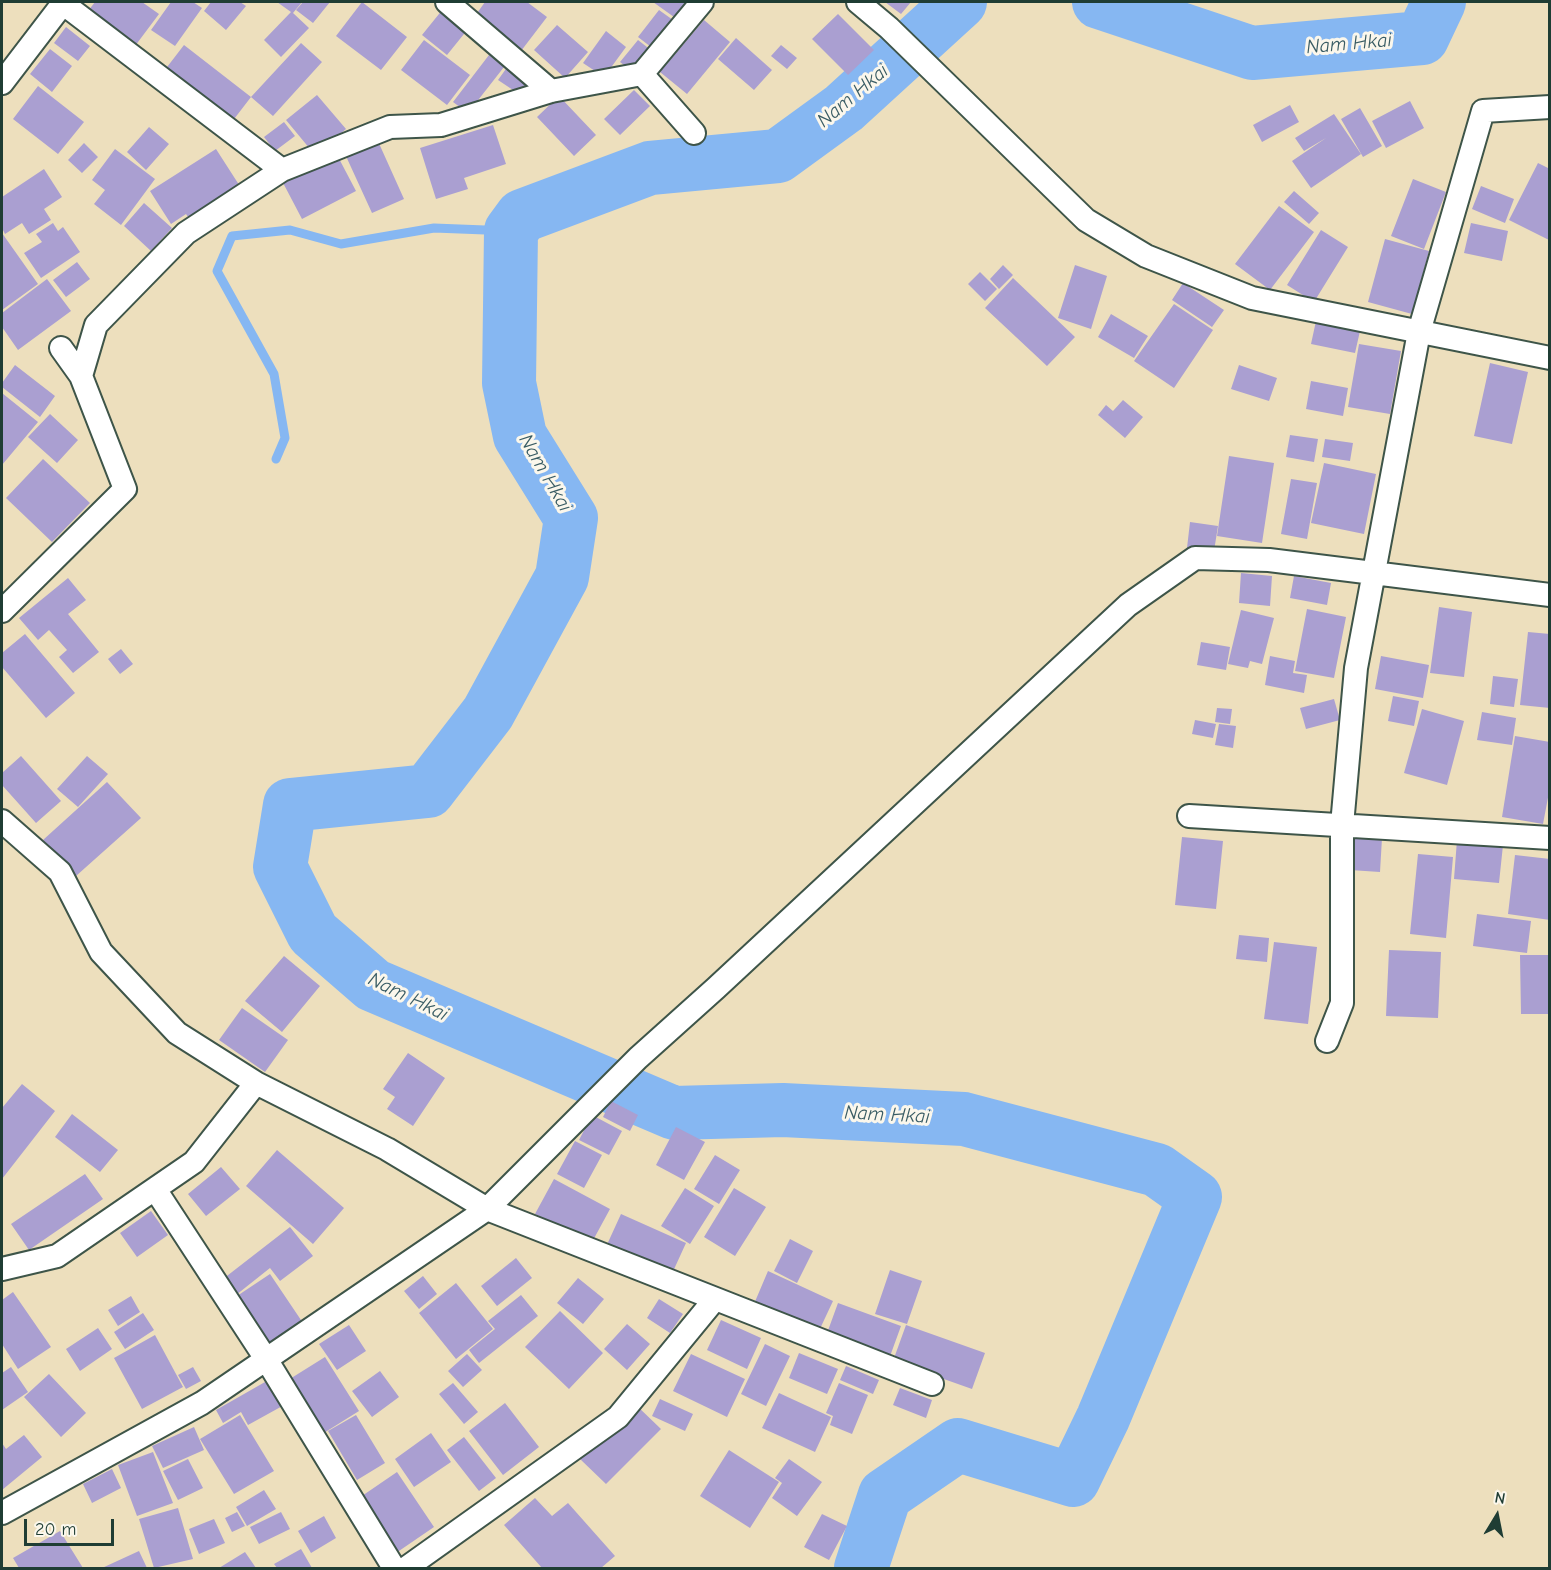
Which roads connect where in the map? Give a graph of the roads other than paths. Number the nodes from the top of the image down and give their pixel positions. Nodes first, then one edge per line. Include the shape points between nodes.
1 (63, 2) edge
2 (447, 2) edge
3 (702, 2) edge
4 (858, 2) edge
5 (642, 74) junction
6 (2, 83) edge
7 (551, 91) junction
8 (1550, 107) edge
9 (694, 133) dead end
10 (282, 170) junction
11 (1419, 332) junction
12 (61, 348) dead end
13 (1550, 358) edge
14 (81, 376) junction
15 (1373, 573) junction
16 (1550, 595) edge
17 (2, 611) edge
18 (1189, 816) dead end
19 (2, 821) edge
20 (1342, 825) junction
21 (1550, 838) edge
22 (1327, 1041) dead end
23 (256, 1083) junction
24 (155, 1189) junction
25 (487, 1209) junction
26 (2, 1269) edge
27 (715, 1299) junction
28 (266, 1359) junction
29 (932, 1384) dead end
30 (2, 1513) edge
31 (394, 1569) edge
32 (406, 1569) edge

1 - 6 street
1 - 10 street
2 - 7 street
3 - 5 street
4 - 11 street via 1086,220 1146,256 1252,298
5 - 7 street
5 - 9 street
7 - 10 street via 441,125 390,127
8 - 11 street via 1483,111
10 - 14 street via 186,233 96,325
11 - 13 street
11 - 15 street
12 - 14 street
14 - 17 street via 125,489
15 - 16 street
15 - 20 street via 1356,668
15 - 25 street via 1269,560 1195,558 1128,605 638,1058
18 - 20 street
19 - 23 street via 60,872 101,952 177,1033
20 - 21 street
20 - 22 street via 1342,1003
23 - 24 street via 194,1162
23 - 25 street via 387,1149
24 - 26 street via 57,1256
24 - 28 street
25 - 27 street
25 - 28 street
27 - 29 street
27 - 32 street via 618,1417
28 - 30 street via 202,1403
28 - 31 street

